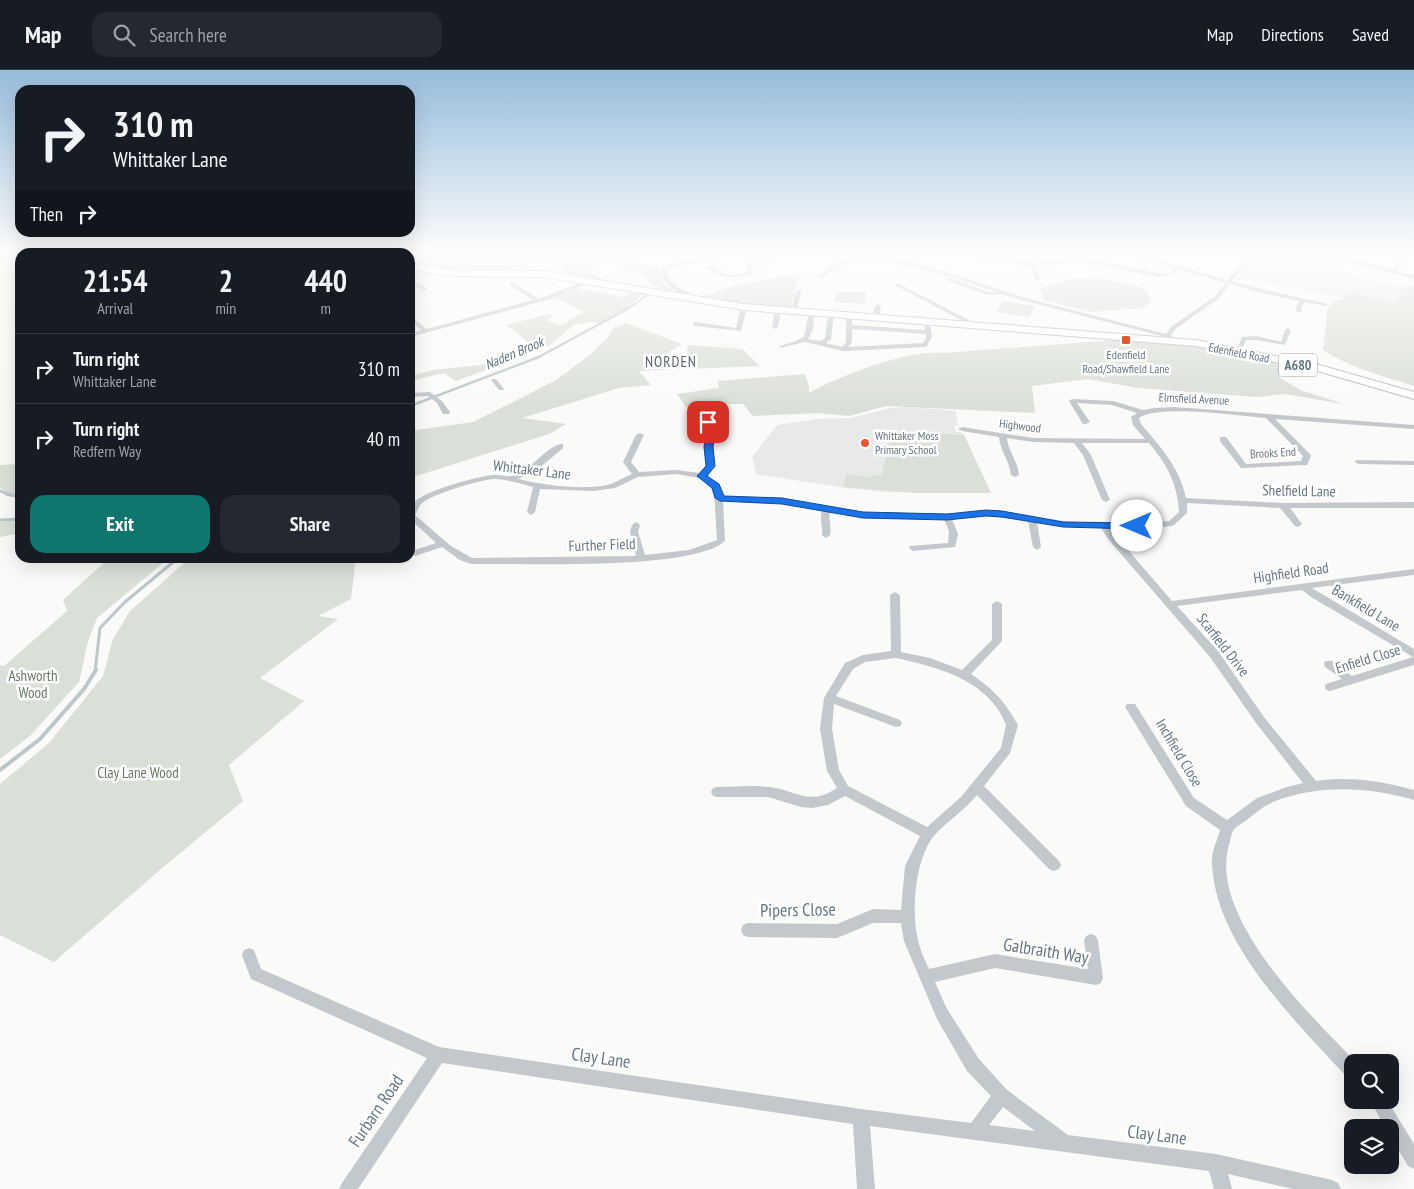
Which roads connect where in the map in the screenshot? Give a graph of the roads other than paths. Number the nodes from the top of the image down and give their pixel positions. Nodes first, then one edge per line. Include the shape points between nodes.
1 (529, 303) edge
2 (715, 303) edge
3 (795, 303) edge
4 (933, 303) edge
5 (1038, 303) edge
6 (1209, 303) edge
7 (1301, 303) edge
8 (1321, 303) edge
9 (1325, 304) dead end
10 (878, 306) dead end
11 (744, 307) junction
12 (778, 310) junction
13 (793, 311) junction
14 (1299, 311) dead end
15 (812, 312) junction
16 (831, 314) junction
17 (849, 315) junction
18 (876, 317) junction
19 (927, 321) junction
20 (415, 322) edge
21 (695, 324) dead end
22 (975, 325) junction
23 (1119, 325) junction
24 (775, 327) dead end
25 (848, 327) junction
26 (425, 330) junction
27 (1288, 330) dead end
28 (929, 332) junction
29 (415, 333) edge
30 (1108, 336) junction
31 (807, 339) junction
32 (1174, 340) junction
33 (820, 344) junction
34 (782, 348) dead end
35 (843, 349) junction
36 (1239, 351) junction
37 (494, 380) dead end
38 (501, 389) dead end
39 (415, 395) edge
40 (1414, 397) edge
41 (446, 412) dead end
42 (1142, 412) junction
43 (1268, 416) junction
44 (708, 422) dead end
45 (1086, 422) dead end
46 (1414, 427) edge
47 (962, 429) dead end
48 (640, 436) dead end
49 (1003, 436) junction
50 (1223, 439) dead end
51 (1077, 441) junction
52 (1151, 441) junction
53 (560, 446) dead end
54 (1360, 462) dead end
55 (1414, 463) edge
56 (637, 475) junction
57 (1015, 475) dead end
58 (702, 476) junction
59 (511, 479) junction
60 (537, 486) junction
61 (720, 498) junction
62 (1106, 500) dead end
63 (1184, 500) junction
64 (1414, 505) edge
65 (1283, 506) junction
66 (415, 507) edge
67 (827, 509) junction
68 (531, 512) dead end
69 (947, 517) junction
70 (415, 518) edge
71 (1032, 520) junction
72 (1298, 524) dead end
73 (636, 525) dead end
74 (1104, 526) junction
75 (826, 535) dead end
76 (444, 543) junction
77 (1037, 547) dead end
78 (913, 548) dead end
79 (415, 553) dead end
80 (641, 558) junction
81 (1414, 572) edge
82 (1303, 586) junction
83 (895, 595) dead end
84 (997, 604) dead end
85 (1171, 604) junction
86 (896, 654) junction
87 (1414, 654) edge
88 (1414, 660) edge
89 (1329, 664) dead end
90 (964, 675) junction
91 (1350, 680) junction
92 (1330, 687) dead end
93 (829, 698) junction
94 (1132, 707) dead end
95 (896, 723) dead end
96 (1313, 786) junction
97 (977, 787) junction
98 (844, 790) junction
99 (717, 792) dead end
100 (1414, 795) edge
101 (1228, 828) junction
102 (928, 834) junction
103 (1054, 865) dead end
104 (907, 917) junction
105 (748, 930) dead end
106 (1091, 941) dead end
107 (249, 955) dead end
108 (925, 977) junction
109 (438, 1055) junction
110 (1344, 1062) edge
111 (1001, 1096) junction
112 (1383, 1109) edge
113 (861, 1117) junction
114 (975, 1131) junction
115 (1065, 1143) junction
116 (1414, 1160) edge
117 (1216, 1163) junction
118 (348, 1189) edge
119 (866, 1189) edge
120 (1223, 1189) edge
121 (1332, 1189) edge

1 - 26 street
2 - 11 main road, Edenfield Road / A680
3 - 13 street
4 - 22 street
5 - 23 street
6 - 32 street via 1173,328
7 - 14 street
8 - 9 street
10 - 18 street
11 - 12 main road, Edenfield Road / A680
11 - 21 street via 739,330
12 - 13 main road, Edenfield Road / A680
12 - 24 street
13 - 15 main road, Edenfield Road / A680
15 - 16 main road, Edenfield Road / A680
15 - 31 street
16 - 17 main road, Edenfield Road / A680
16 - 33 street via 828,339
17 - 18 main road, Edenfield Road / A680
17 - 25 street
18 - 19 main road, Edenfield Road / A680
19 - 22 main road, Edenfield Road / A680
19 - 28 street
20 - 26 street
22 - 30 main road, Edenfield Road / A680
23 - 30 street
23 - 32 street
25 - 28 street
25 - 35 street via 849,342
26 - 29 street
27 - 36 street via 1283,344 1244,338
28 - 35 street via 925,345
30 - 32 main road, Edenfield Road / A680
31 - 33 street
31 - 34 street
32 - 36 main road, Edenfield Road / A680
33 - 35 street
36 - 40 main road, Edenfield Road / A680
37 - 38 street
39 - 41 street via 431,395
42 - 43 street, Elmsfield Avenue via 1175,409
42 - 45 street via 1114,402 1072,401
42 - 52 street, Elmsfield Avenue via 1135,418 1137,425
43 - 46 street, Elmsfield Avenue
43 - 50 street, Brooks End via 1306,456 1304,463 1244,466
44 - 58 street via 711,466
47 - 49 street, Highwood
48 - 56 street via 627,462
49 - 51 street, Highwood
49 - 57 street via 1003,444 1015,464
51 - 52 street, Highwood
51 - 62 street via 1087,455
52 - 63 street, Elmsfield Avenue via 1168,461
53 - 59 street via 534,468
54 - 55 street
56 - 58 street, Whittaker Lane via 676,472
56 - 60 street, Whittaker Lane via 612,486 593,489
58 - 61 street via 715,486
59 - 60 street, Whittaker Lane
59 - 66 street, Whittaker Lane via 495,477 445,489
60 - 68 street
61 - 67 street via 782,501
61 - 80 street, Further Field via 721,541 691,553
63 - 65 street, Shelfield Lane
63 - 74 street via 1184,513 1171,523
64 - 65 street, Shelfield Lane
65 - 72 street
67 - 69 street via 863,515
67 - 75 street via 824,520
69 - 71 street via 986,513
69 - 78 street via 955,538 952,545
70 - 76 street, Whittaker Lane
71 - 74 street
71 - 77 street
73 - 80 street via 634,532
74 - 85 street, Scarfield Drive
76 - 79 street
76 - 80 street, Further Field via 471,560
81 - 82 street, Highfield Road
82 - 85 street, Highfield Road
82 - 87 street, Bankfield Lane
83 - 86 street
84 - 90 street via 997,641
85 - 96 street, Scarfield Drive via 1214,654 1260,720
86 - 90 street via 926,660
86 - 93 street via 863,659 850,666
88 - 91 street, Enfield Close
89 - 91 street
90 - 97 street via 1002,705 1012,726 1006,750
91 - 92 street, Enfield Close
93 - 95 street
93 - 98 street via 826,729 833,771
94 - 101 street, Inchfield Close via 1190,802
96 - 100 street via 1352,782
96 - 101 street via 1286,791 1258,802
97 - 102 street
97 - 103 street
98 - 99 street via 833,799 812,803 768,792
98 - 102 street
101 - 110 street via 1217,858 1224,901 1246,944 1288,1002
102 - 104 street via 912,866
104 - 105 street, Pipers Close via 873,916 837,931
104 - 108 street via 911,941
106 - 108 street, Galbraith Way via 1096,978 994,961
107 - 109 street, Clay Lane via 256,974
108 - 111 street via 942,1014 973,1065
109 - 113 street, Clay Lane
109 - 118 street, Furbarn Road
111 - 114 street
111 - 115 street
112 - 116 street
113 - 114 street, Clay Lane
113 - 119 street
114 - 115 street, Clay Lane
115 - 117 street, Clay Lane
117 - 120 street
117 - 121 street, Clay Lane

